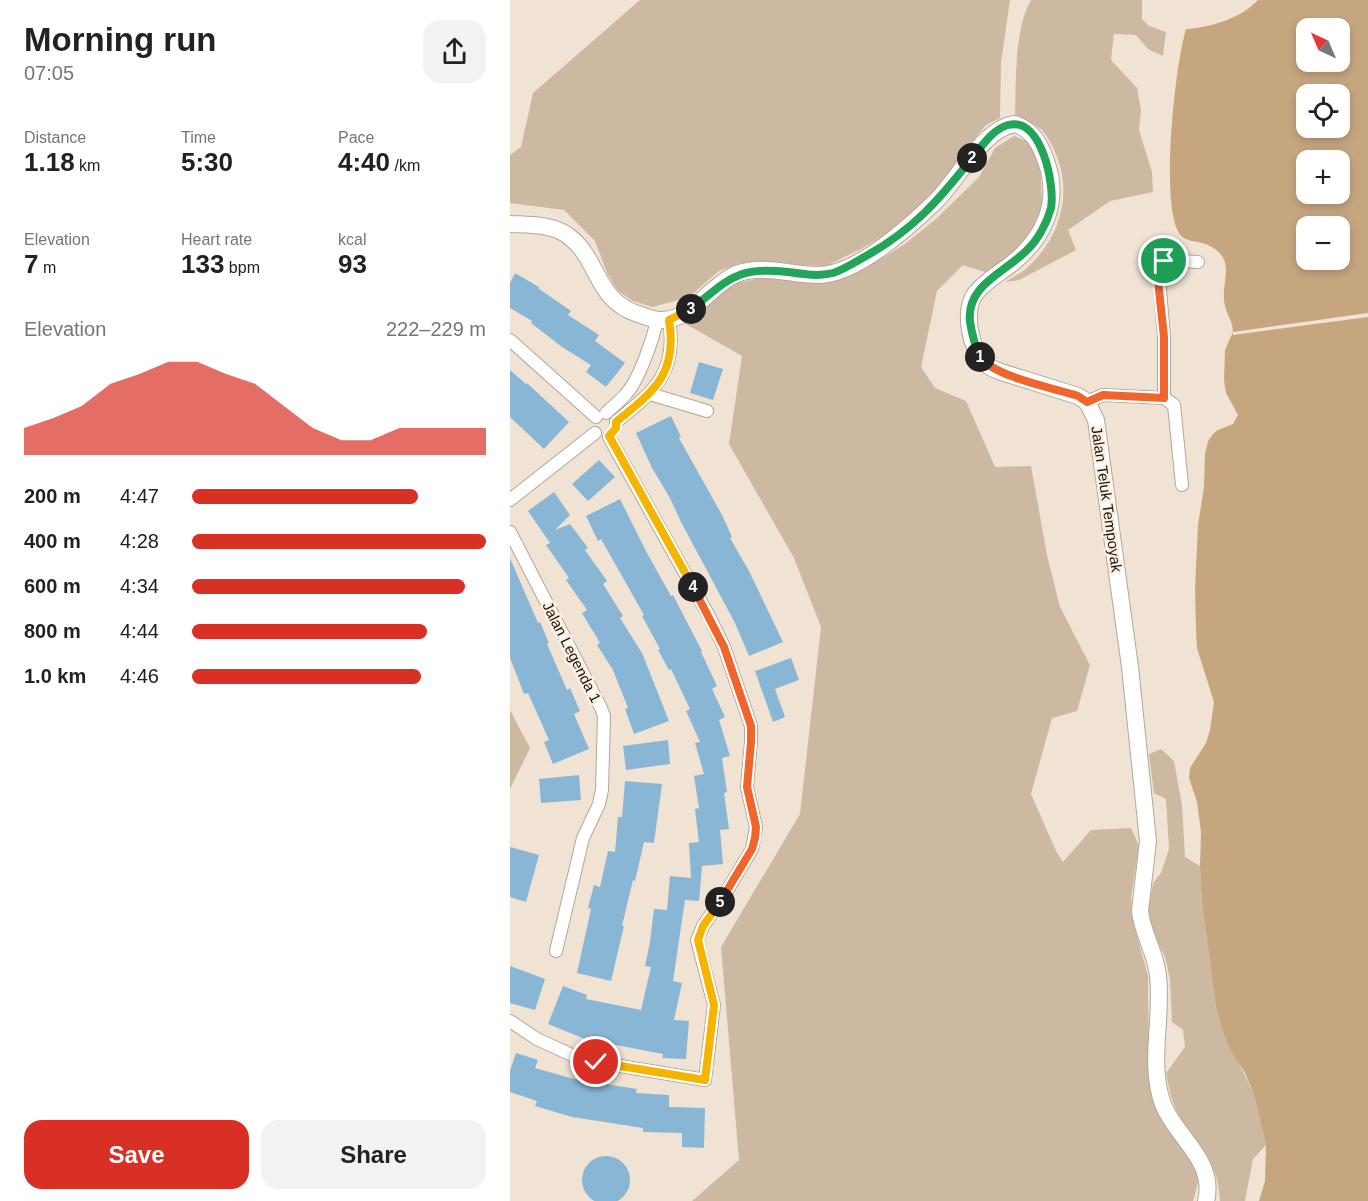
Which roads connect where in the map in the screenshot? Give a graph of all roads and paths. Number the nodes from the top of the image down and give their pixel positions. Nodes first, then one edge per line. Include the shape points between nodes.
1 (510, 224) edge
2 (1198, 262) dead end
3 (663, 320) junction
4 (510, 340) edge
5 (650, 394) junction
6 (1164, 398) junction
7 (1087, 402) junction
8 (707, 411) dead end
9 (601, 415) junction
10 (616, 422) junction
11 (595, 433) junction
12 (609, 436) junction
13 (1182, 485) dead end
14 (510, 500) edge
15 (510, 532) edge
16 (556, 951) dead end
17 (510, 1021) edge
18 (1206, 1201) edge

1 - 3 street via 541,226 566,234 582,250 614,302 628,311
2 - 6 street via 1164,261 1158,265
3 - 5 street via 672,337 671,352 658,385
3 - 7 street via 692,308 736,275 769,270 819,275 832,273 866,256 895,239 933,205 992,135 1015,124 1030,131 1042,149 1051,179 1050,209 1045,225 1027,251 976,294 969,314 972,333 980,357 991,367
3 - 9 street via 635,381
4 - 9 street
5 - 8 street
5 - 10 street
6 - 7 street via 1103,395
6 - 13 street via 1174,405
7 - 18 street, Jalan Teluk Tempoyak via 1097,428 1136,725 1148,841 1140,911 1158,977 1159,1092 1199,1157 1208,1184
9 - 10 street via 613,416
9 - 11 street via 593,422
10 - 12 street
11 - 12 street
11 - 14 street
12 - 17 street via 724,647 751,726 747,787 755,838 698,940 714,1005 705,1080 576,1057
15 - 16 street, Jalan Legenda 1 via 604,716 602,790 583,838

